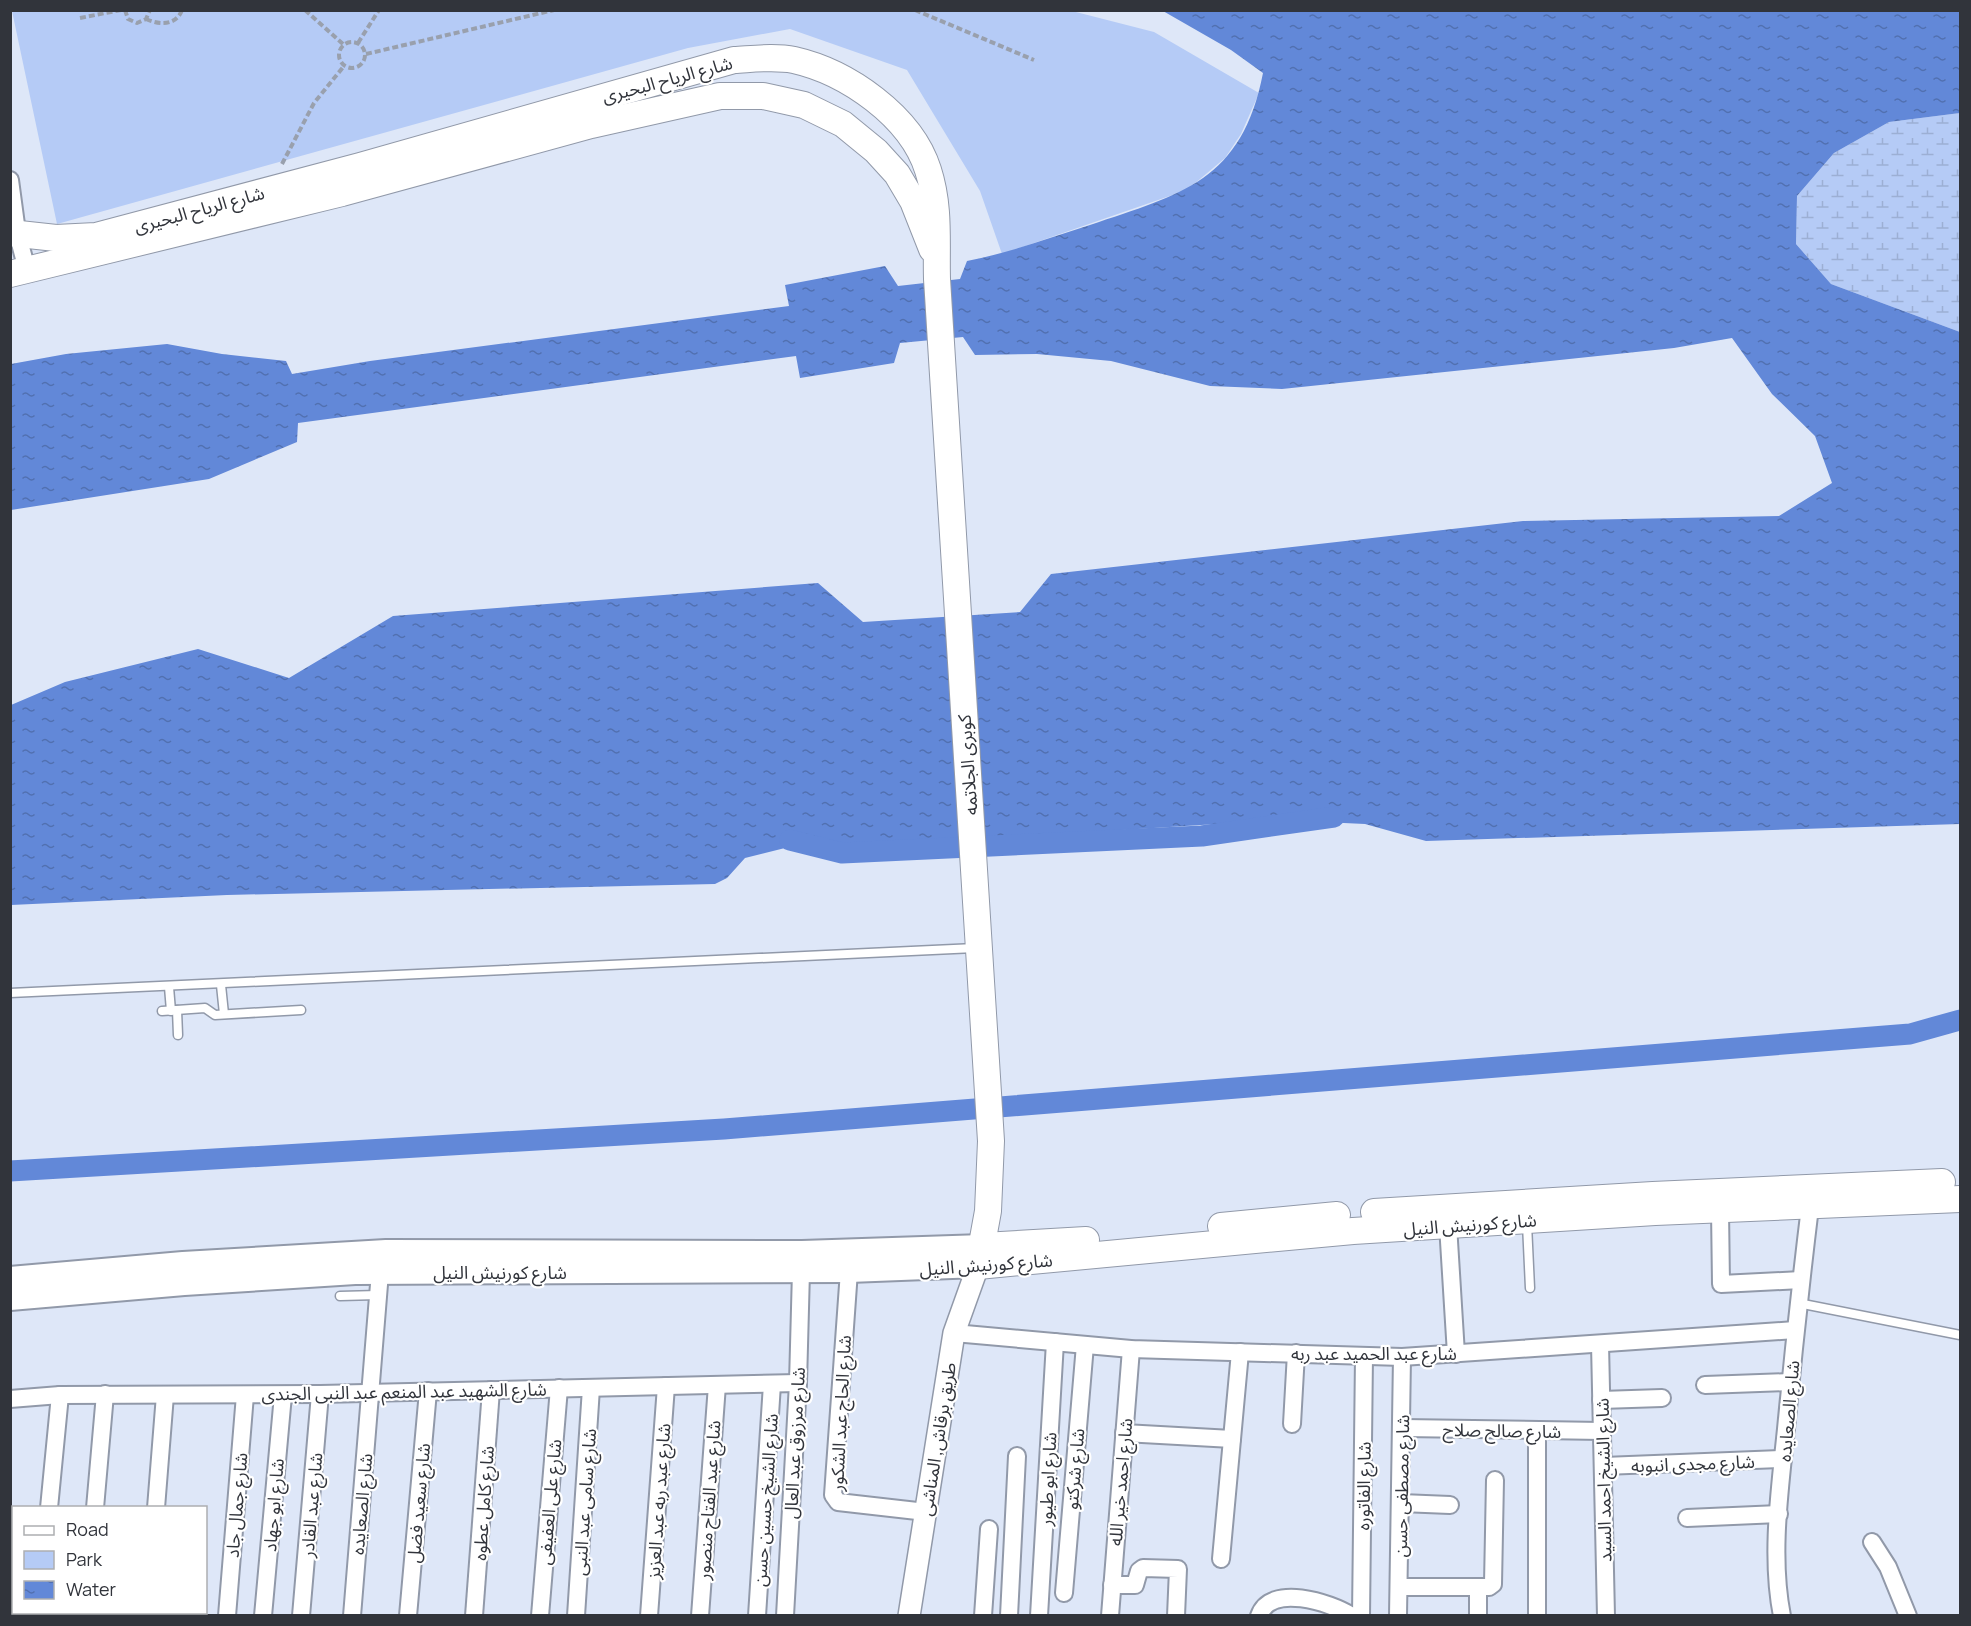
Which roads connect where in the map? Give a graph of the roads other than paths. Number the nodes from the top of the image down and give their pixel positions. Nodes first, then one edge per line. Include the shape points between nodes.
1 (10, 180) edge
2 (14, 232) edge
3 (937, 271) junction
4 (19, 272) edge
5 (979, 948) junction
6 (220, 985) junction
7 (170, 987) junction
8 (10, 993) edge
9 (301, 1010) dead end
10 (170, 1011) junction
11 (224, 1014) junction
12 (178, 1035) dead end
13 (1960, 1182) edge
14 (1859, 1195) junction
15 (1960, 1199) edge
16 (1810, 1207) junction
17 (1720, 1210) junction
18 (1527, 1221) junction
19 (1448, 1225) junction
20 (980, 1256) junction
21 (417, 1261) junction
22 (699, 1262) junction
23 (849, 1270) junction
24 (801, 1271) junction
25 (380, 1272) junction
26 (10, 1278) edge
27 (1801, 1280) junction
28 (1530, 1288) dead end
29 (378, 1295) junction
30 (340, 1296) dead end
31 (10, 1299) edge
32 (1798, 1303) junction
33 (1795, 1330) junction
34 (954, 1333) junction
35 (1960, 1335) edge
36 (1055, 1342) junction
37 (1600, 1344) junction
38 (1085, 1345) junction
39 (1131, 1348) junction
40 (1240, 1352) junction
41 (1296, 1353) junction
42 (1456, 1354) junction
43 (1364, 1356) junction
44 (1402, 1357) junction
45 (1790, 1382) junction
46 (798, 1383) junction
47 (772, 1384) junction
48 (717, 1385) junction
49 (1705, 1385) dead end
50 (666, 1386) junction
51 (559, 1388) junction
52 (591, 1388) junction
53 (491, 1390) junction
54 (428, 1391) junction
55 (370, 1393) junction
56 (105, 1394) junction
57 (320, 1394) junction
58 (60, 1395) junction
59 (165, 1395) junction
60 (245, 1395) junction
61 (283, 1395) junction
62 (10, 1398) edge
63 (1662, 1398) dead end
64 (1601, 1400) junction
65 (1292, 1424) dead end
66 (1403, 1428) junction
67 (1537, 1431) junction
68 (1602, 1431) junction
69 (1124, 1433) junction
70 (1232, 1439) junction
71 (1017, 1456) dead end
72 (1783, 1459) junction
73 (1604, 1466) junction
74 (1495, 1480) dead end
75 (1401, 1503) junction
76 (1450, 1505) dead end
77 (48, 1506) edge
78 (95, 1506) edge
79 (156, 1506) edge
80 (926, 1512) junction
81 (1779, 1514) junction
82 (1687, 1518) dead end
83 (989, 1529) dead end
84 (1872, 1542) dead end
85 (1221, 1559) dead end
86 (1112, 1585) junction
87 (1399, 1587) junction
88 (1478, 1587) junction
89 (1064, 1593) dead end
90 (227, 1616) edge
91 (263, 1616) edge
92 (301, 1616) edge
93 (352, 1616) edge
94 (408, 1616) edge
95 (474, 1616) edge
96 (540, 1616) edge
97 (576, 1616) edge
98 (649, 1616) edge
99 (700, 1616) edge
100 (757, 1616) edge
101 (785, 1616) edge
102 (909, 1616) edge
103 (983, 1616) edge
104 (1009, 1616) edge
105 (1039, 1616) edge
106 (1110, 1616) edge
107 (1176, 1616) edge
108 (1259, 1616) edge
109 (1352, 1616) edge
110 (1361, 1616) edge
111 (1398, 1616) edge
112 (1478, 1616) edge
113 (1537, 1616) edge
114 (1606, 1616) edge
115 (1782, 1616) edge
116 (1908, 1616) edge

1 - 2 street
2 - 3 main road, شارع الرياح البحيرى via 56,238 96,236 734,60 793,60 832,73 861,92 891,114 915,142 928,169 937,207
2 - 4 street
3 - 4 main road, شارع الرياح البحيرى via 913,201 897,174 843,124 804,105 763,96 720,96 591,125 342,193
3 - 5 main road, كوبرى الجلاتمه
5 - 6 lane
5 - 20 main road, كوبرى الجلاتمه via 991,1141
6 - 7 lane
6 - 11 lane
7 - 8 lane
7 - 10 lane
9 - 11 lane
10 - 11 lane via 208,1008 215,1015
10 - 12 lane
13 - 14 main road, شارع كورنيش النيل
14 - 15 main road, شارع كورنيش النيل
14 - 16 main road, شارع كورنيش النيل
14 - 20 main road, شارع كورنيش النيل via 1439,1207 1110,1238
16 - 17 main road, شارع كورنيش النيل
16 - 27 street, شارع الصعايده
17 - 18 main road, شارع كورنيش النيل
17 - 27 street via 1721,1284
18 - 19 main road, شارع كورنيش النيل
18 - 28 lane
19 - 20 main road, شارع كورنيش النيل
19 - 42 street
20 - 22 main road, شارع كورنيش النيل via 802,1252
20 - 23 main road, شارع كورنيش النيل
20 - 34 street, طريق برقاش, المناشى
21 - 22 main road, شارع كورنيش النيل
21 - 25 main road, شارع كورنيش النيل
21 - 26 main road, شارع كورنيش النيل via 183,1263
22 - 24 main road, شارع كورنيش النيل
23 - 24 main road, شارع كورنيش النيل
23 - 80 street, شارع الحاج عبد الشكور via 833,1495 838,1502
24 - 46 street, شارع مرزوق عبد العال
25 - 29 street, شارع الصعايده
25 - 31 main road, شارع كورنيش النيل
27 - 32 street, شارع الصعايده
29 - 30 lane
29 - 55 street, شارع الصعايده
32 - 33 street, شارع الصعايده
32 - 35 lane
33 - 37 street, شارع عبد الحميد عبد ربه
33 - 45 street, شارع الصعايده
34 - 36 street, شارع عبد الحميد عبد ربه
34 - 80 street, طريق برقاش, المناشى
36 - 38 street, شارع عبد الحميد عبد ربه
36 - 105 street, شارع ابو طيور
37 - 42 street, شارع عبد الحميد عبد ربه
37 - 64 street, شارع الشيخ احمد السيد
38 - 39 street, شارع عبد الحميد عبد ربه
38 - 89 street, شارع شركتو
39 - 40 street, شارع عبد الحميد عبد ربه
39 - 69 street, شارع احمد خير الله
40 - 41 street, شارع عبد الحميد عبد ربه
40 - 70 street
41 - 43 street, شارع عبد الحميد عبد ربه
41 - 65 street
42 - 44 street, شارع عبد الحميد عبد ربه
43 - 44 street, شارع عبد الحميد عبد ربه
43 - 110 street, شارع الفاتوره
44 - 66 street, شارع مصطفى حسن
45 - 49 street
45 - 72 street, شارع الصعايده
46 - 47 street, شارع الشهيد عبد المنعم عبد النبى الجندى
46 - 101 street, شارع مرزوق عبد العال
47 - 48 street, شارع الشهيد عبد المنعم عبد النبى الجندى
47 - 100 street, شارع الشيخ حسين حسن
48 - 50 street, شارع الشهيد عبد المنعم عبد النبى الجندى
48 - 99 street, شارع عبد الفتاح منصور
50 - 52 street, شارع الشهيد عبد المنعم عبد النبى الجندى
50 - 98 street, شارع عبد ربه عبد العزيز
51 - 52 street, شارع الشهيد عبد المنعم عبد النبى الجندى
51 - 53 street, شارع الشهيد عبد المنعم عبد النبى الجندى
51 - 96 street, شارع على العفيفى
52 - 97 street, شارع سامى عبد النبى
53 - 54 street, شارع الشهيد عبد المنعم عبد النبى الجندى
53 - 95 street, شارع كامل عطوه
54 - 55 street, شارع الشهيد عبد المنعم عبد النبى الجندى
54 - 94 street, شارع سعيد فضل
55 - 57 street, شارع الشهيد عبد المنعم عبد النبى الجندى
55 - 93 street, شارع الصعايده
56 - 58 street, شارع الشهيد عبد المنعم عبد النبى الجندى
56 - 59 street, شارع الشهيد عبد المنعم عبد النبى الجندى
56 - 78 street
57 - 61 street, شارع الشهيد عبد المنعم عبد النبى الجندى
57 - 92 street, شارع عبد القادر
58 - 62 street, شارع الشهيد عبد المنعم عبد النبى الجندى
58 - 77 street
59 - 60 street, شارع الشهيد عبد المنعم عبد النبى الجندى
59 - 79 street
60 - 61 street, شارع الشهيد عبد المنعم عبد النبى الجندى
60 - 90 street, شارع جمال جاد
61 - 91 street, شارع ابو جهاد
63 - 64 street
64 - 68 street, شارع الشيخ احمد السيد
66 - 67 street, شارع صالح صلاح
66 - 75 street, شارع مصطفى حسن
67 - 68 street, شارع صالح صلاح
67 - 113 street
68 - 73 street, شارع الشيخ احمد السيد
69 - 70 street
69 - 86 street, شارع احمد خير الله
70 - 85 street
71 - 104 street
72 - 73 street, شارع مجدى انبوبه
72 - 81 street, شارع الصعايده
73 - 114 street, شارع الشيخ احمد السيد
74 - 88 street via 1494,1581 1491,1586
75 - 76 street
75 - 87 street, شارع مصطفى حسن
80 - 102 street, طريق برقاش, المناشى
81 - 82 street
81 - 115 street, شارع الصعايده
83 - 103 street
84 - 116 street via 1888,1567
86 - 106 street, شارع احمد خير الله
86 - 107 street via 1135,1585 1143,1568 1176,1568 1180,1573
87 - 88 street
87 - 111 street, شارع مصطفى حسن
88 - 112 street
108 - 109 street via 1271,1599 1286,1597 1332,1605

